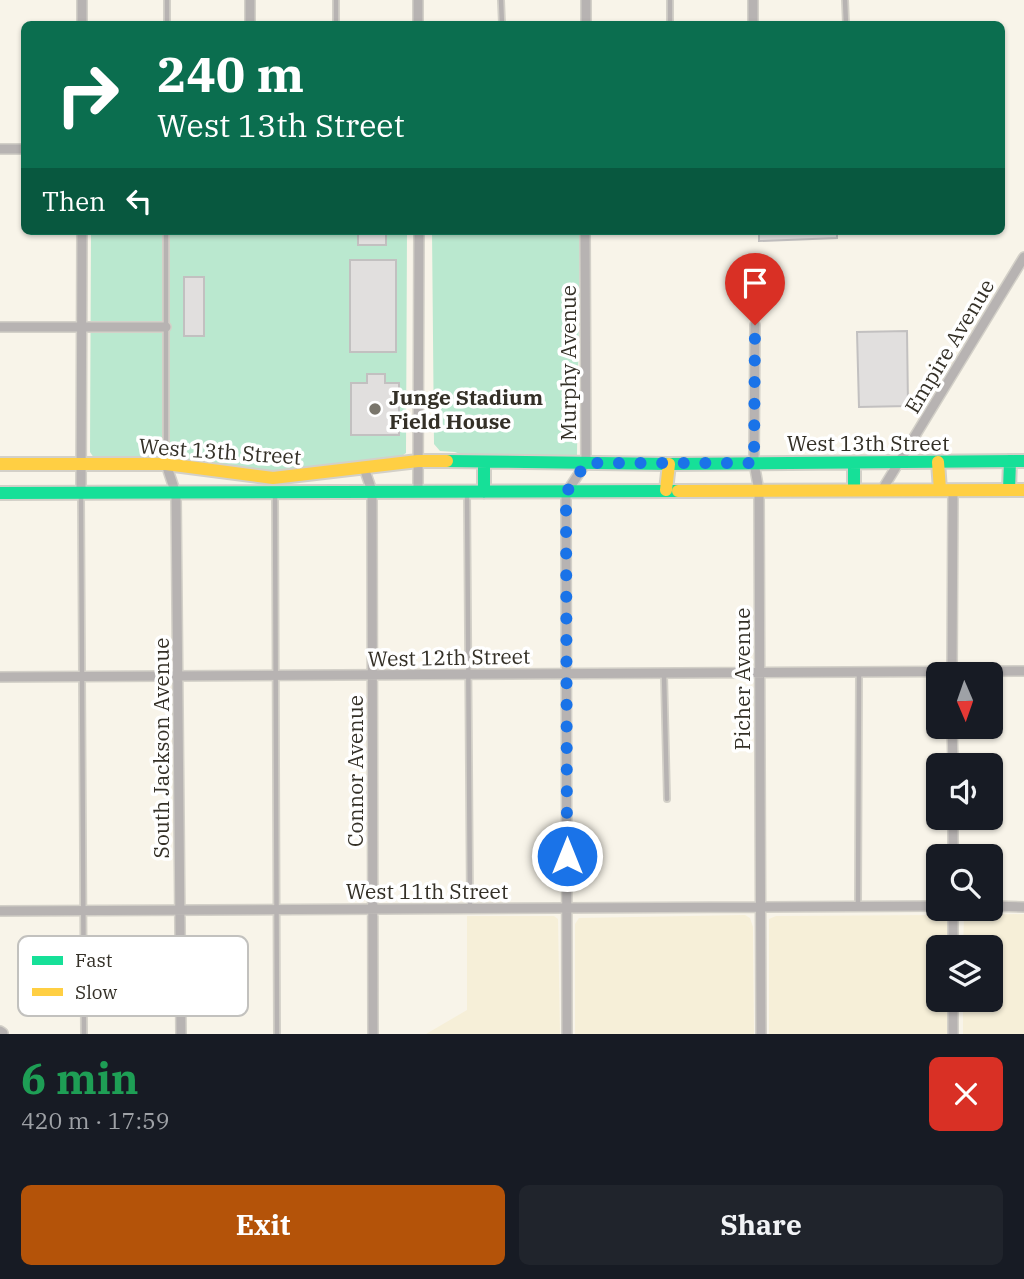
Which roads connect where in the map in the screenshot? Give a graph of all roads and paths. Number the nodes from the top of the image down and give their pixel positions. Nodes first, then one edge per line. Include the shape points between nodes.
1 (82, 0) edge
2 (167, 0) edge
3 (250, 0) edge
4 (336, 0) edge
5 (418, 0) edge
6 (501, 0) edge
7 (586, 0) edge
8 (670, 0) edge
9 (753, 0) edge
10 (845, 0) edge
11 (82, 21) edge
12 (167, 21) edge
13 (250, 21) edge
14 (336, 21) edge
15 (418, 21) edge
16 (502, 21) edge
17 (586, 21) edge
18 (670, 21) edge
19 (753, 21) edge
20 (846, 21) edge
21 (0, 149) edge
22 (21, 149) edge
23 (82, 235) edge
24 (166, 235) edge
25 (419, 235) edge
26 (585, 235) edge
27 (1024, 257) edge
28 (755, 325) dead end
29 (0, 327) edge
30 (81, 327) junction
31 (166, 327) junction
32 (418, 461) junction
33 (1010, 461) junction
34 (1024, 461) edge
35 (938, 462) junction
36 (484, 463) junction
37 (586, 463) junction
38 (754, 463) junction
39 (854, 463) junction
40 (898, 463) junction
41 (0, 464) edge
42 (81, 464) junction
43 (166, 464) junction
44 (669, 464) junction
45 (364, 468) junction
46 (666, 490) junction
47 (854, 490) junction
48 (882, 490) junction
49 (946, 490) junction
50 (1009, 490) junction
51 (1024, 490) edge
52 (275, 491) junction
53 (372, 491) junction
54 (418, 491) junction
55 (759, 491) junction
56 (467, 492) junction
57 (484, 492) junction
58 (0, 493) edge
59 (81, 493) junction
60 (566, 493) junction
61 (176, 494) junction
62 (952, 662) edge
63 (1024, 671) edge
64 (760, 672) junction
65 (859, 672) junction
66 (1003, 672) edge
67 (664, 673) junction
68 (926, 673) edge
69 (469, 674) junction
70 (567, 674) junction
71 (179, 676) junction
72 (275, 676) junction
73 (373, 676) junction
74 (0, 677) edge
75 (80, 677) junction
76 (667, 799) dead end
77 (926, 906) edge
78 (1003, 906) edge
79 (1024, 906) edge
80 (858, 907) junction
81 (470, 908) junction
82 (567, 908) junction
83 (761, 908) junction
84 (278, 909) junction
85 (372, 909) junction
86 (83, 910) junction
87 (180, 910) junction
88 (0, 911) edge
89 (83, 936) edge
90 (180, 936) edge
91 (953, 1012) edge
92 (84, 1016) edge
93 (181, 1016) edge
94 (84, 1034) edge
95 (181, 1034) edge
96 (277, 1034) edge
97 (373, 1034) edge
98 (567, 1034) edge
99 (761, 1034) edge
100 (953, 1034) edge

1 - 11 street
2 - 12 lane
3 - 13 street
4 - 14 lane
5 - 15 street
6 - 16 lane
7 - 17 street
8 - 18 lane
9 - 19 street
10 - 20 lane
21 - 22 street
23 - 30 street
24 - 31 lane
25 - 32 street
26 - 37 street, Murphy Avenue
27 - 40 street, Empire Avenue
28 - 38 street, Picher Avenue
29 - 30 street
30 - 31 street
30 - 42 street
31 - 43 lane
32 - 36 street, West 13th Street
32 - 45 street, West 13th Street
32 - 54 street
33 - 34 street, West 13th Street
33 - 35 street, West 13th Street
33 - 50 street
35 - 40 street, West 13th Street
35 - 49 street
36 - 37 street, West 13th Street
36 - 57 street
37 - 44 street, West 13th Street
37 - 60 street, Murphy Avenue
38 - 39 street, West 13th Street
38 - 44 street, West 13th Street
38 - 55 street, Picher Avenue
39 - 40 street, West 13th Street
39 - 47 street
40 - 48 street, Empire Avenue
41 - 42 street, West 13th Street
42 - 43 street, West 13th Street
42 - 59 street
43 - 45 street, West 13th Street via 273,478
43 - 61 street, South Jackson Avenue
44 - 46 street
45 - 53 street, Connor Avenue
46 - 55 street, West 13th Street
46 - 60 street, West 13th Street
47 - 48 street, West 13th Street
47 - 55 street, West 13th Street
48 - 49 street, West 13th Street
49 - 50 street, West 13th Street
49 - 62 street
50 - 51 street, West 13th Street
52 - 53 street, West 13th Street
52 - 61 street, West 13th Street
52 - 72 lane
53 - 54 street, West 13th Street
53 - 73 street, Connor Avenue
54 - 56 street, West 13th Street
55 - 64 street, Picher Avenue
56 - 57 street, West 13th Street
56 - 69 lane
57 - 60 street, West 13th Street
58 - 59 street, West 13th Street
59 - 61 street, West 13th Street
59 - 75 lane
60 - 70 street
61 - 71 street, South Jackson Avenue
63 - 66 street, West 12th Street
64 - 65 street, West 12th Street
64 - 67 street, West 12th Street
64 - 83 street, Picher Avenue
65 - 68 street, West 12th Street
65 - 80 lane
67 - 70 street, West 12th Street
67 - 76 lane
69 - 70 street, West 12th Street
69 - 73 street, West 12th Street
69 - 81 lane
70 - 82 street
71 - 72 street, West 12th Street
71 - 75 street, West 12th Street
71 - 87 street, South Jackson Avenue
72 - 73 street, West 12th Street
72 - 84 lane
73 - 85 street, Connor Avenue
74 - 75 street, West 12th Street
75 - 86 lane
77 - 80 street, West 11th Street
78 - 79 street
80 - 83 street, West 11th Street
81 - 82 street, West 11th Street
81 - 85 street, West 11th Street
82 - 83 street, West 11th Street
82 - 98 street
83 - 99 street, Picher Avenue
84 - 85 street, West 11th Street
84 - 87 street, West 11th Street
84 - 96 lane
85 - 97 street, Connor Avenue
86 - 87 street, West 11th Street
86 - 88 street, West 11th Street
86 - 89 lane
87 - 90 street, South Jackson Avenue
91 - 100 street
92 - 94 lane
93 - 95 street, South Jackson Avenue

